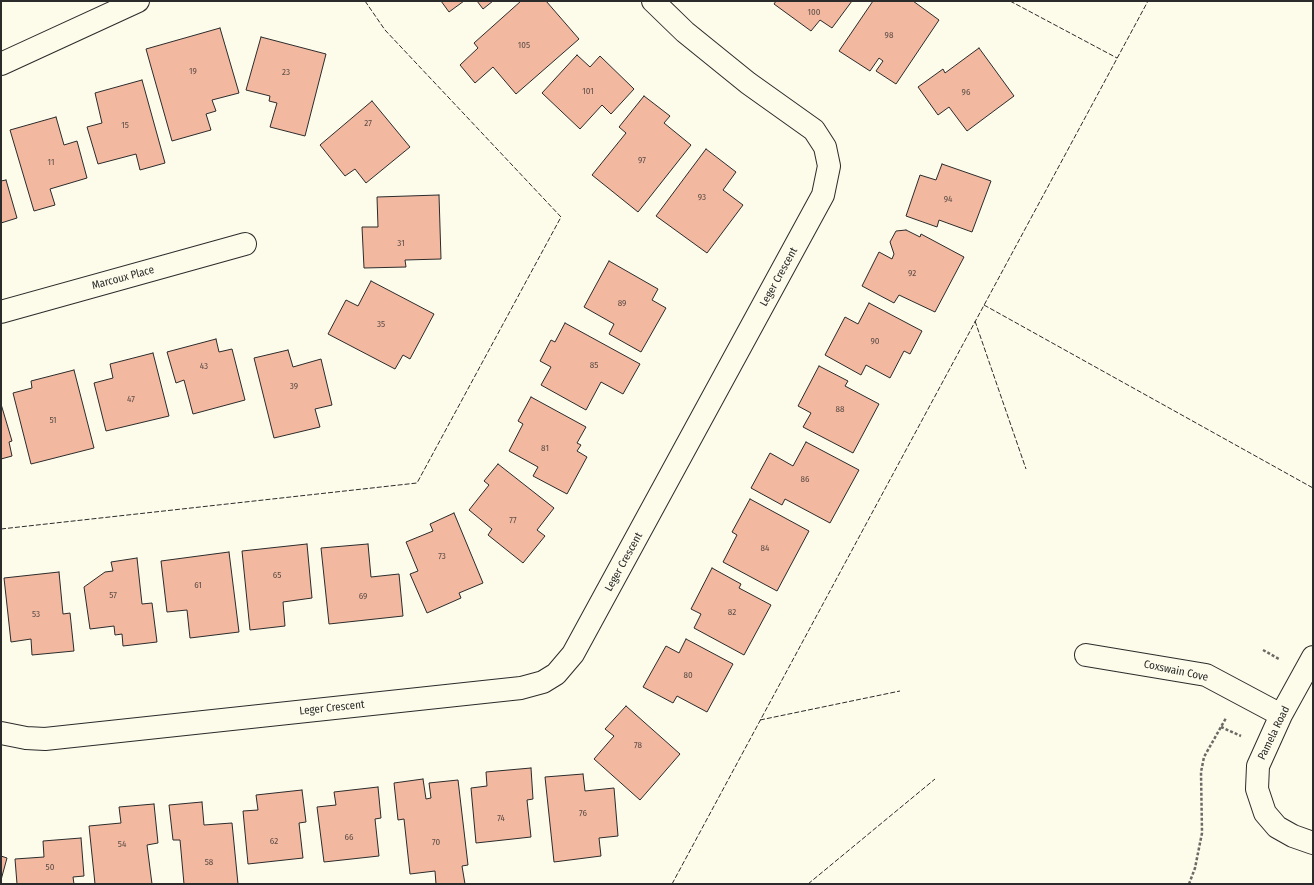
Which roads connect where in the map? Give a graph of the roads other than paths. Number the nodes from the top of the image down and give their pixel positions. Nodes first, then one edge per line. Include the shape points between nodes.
1 (138, 1) edge
2 (653, 1) edge
3 (1, 64) edge
4 (245, 244) dead end
5 (1, 312) edge
6 (1086, 655) dead end
7 (1313, 657) edge
8 (1281, 715) junction
9 (1, 733) edge
10 (1313, 843) edge

1 - 3 street
2 - 9 street, Leger Crescent via 685,32 737,74 814,130 824,147 829,166 823,195 573,654 556,674 544,682 521,688 45,739
4 - 5 street, Marcoux Place
6 - 8 street, Coxswain Cove via 1206,675
7 - 8 street, Pamela Road
8 - 10 street, Pamela Road via 1258,766 1257,789 1265,813 1277,827

